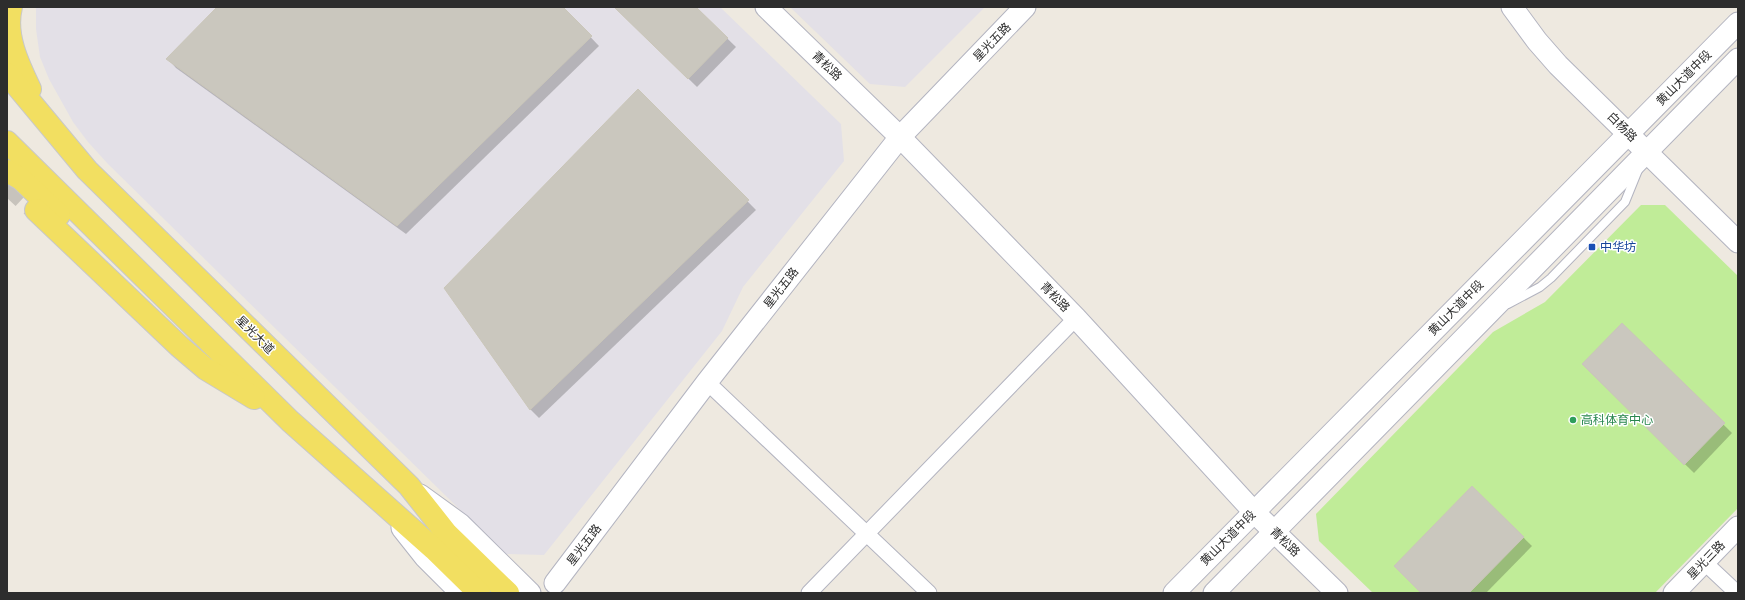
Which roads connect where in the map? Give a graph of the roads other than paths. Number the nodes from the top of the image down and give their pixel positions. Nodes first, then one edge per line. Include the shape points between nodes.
1 (11, 7) edge
2 (766, 7) edge
3 (1025, 7) edge
4 (1512, 7) edge
5 (1738, 23) edge
6 (1738, 59) edge
7 (7, 74) edge
8 (43, 117) junction
9 (1629, 134) junction
10 (900, 137) junction
11 (7, 142) edge
12 (1646, 152) junction
13 (7, 171) edge
14 (36, 210) tunnel mouth
15 (1738, 242) edge
16 (1076, 318) junction
17 (207, 340) junction
18 (707, 382) junction
19 (290, 421) junction
20 (409, 486) junction
21 (381, 503) junction
22 (1254, 512) junction
23 (1738, 527) edge
24 (1274, 532) junction
25 (867, 534) junction
26 (441, 542) junction
27 (1704, 562) junction
28 (555, 588) edge
29 (519, 590) edge
30 (461, 593) edge
31 (479, 593) edge
32 (809, 593) edge
33 (929, 593) edge
34 (1174, 593) edge
35 (1214, 593) edge
36 (1337, 593) edge
37 (1674, 593) edge
38 (1737, 593) edge

1 - 8 main road via 8,17 14,56
2 - 10 street, 青松路
3 - 10 street, 星光五路
4 - 9 street, 白杨路 via 1558,65
5 - 9 street, 黄山大道中段
6 - 12 street, 黄山大道中段
7 - 8 main road, 星光大道
8 - 20 main road, 星光大道 via 87,170
9 - 12 street, 白杨路
9 - 22 street, 黄山大道中段
10 - 16 street, 青松路
10 - 18 street, 星光五路
11 - 17 main road, 星光大道
12 - 15 street, 白杨路
12 - 24 street, 黄山大道中段
13 - 17 main road via 21,179 159,310
14 - 19 main road via 179,346 206,368
16 - 22 street, 青松路
16 - 25 street
17 - 19 main road, 星光大道
18 - 25 street
18 - 28 street, 星光五路
19 - 21 main road, 星光大道
20 - 26 main road, 星光大道
20 - 29 street via 460,524
21 - 26 main road, 星光大道
21 - 30 street via 425,557
22 - 24 street, 青松路
22 - 34 street, 黄山大道中段
23 - 27 street, 星光三路
24 - 35 street, 黄山大道中段
24 - 36 street, 青松路
25 - 32 street
25 - 33 street
26 - 29 main road, 星光大道
26 - 31 main road, 星光大道
27 - 37 street, 星光三路
27 - 38 street
28 - 29 street via 539,586

